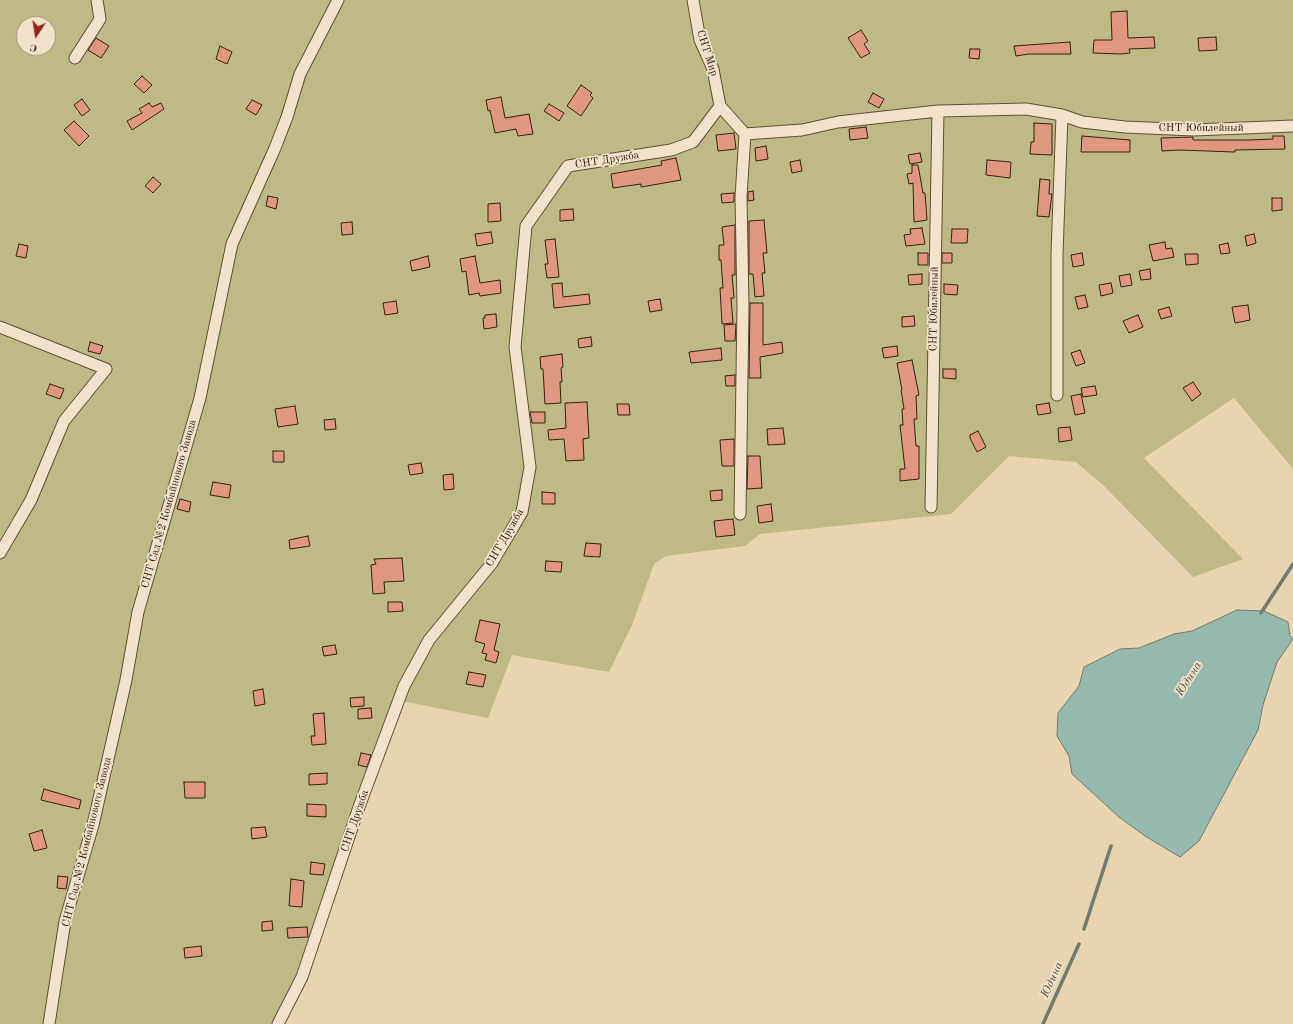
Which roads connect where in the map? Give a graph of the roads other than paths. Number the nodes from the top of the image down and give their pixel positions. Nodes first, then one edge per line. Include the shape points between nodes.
1 (97, 0) edge
2 (338, 0) edge
3 (693, 0) edge
4 (75, 58) dead end
5 (720, 106) junction
6 (938, 111) junction
7 (1062, 114) junction
8 (1293, 126) edge
9 (745, 134) junction
10 (0, 327) edge
11 (1057, 395) dead end
12 (930, 507) dead end
13 (740, 514) dead end
14 (0, 553) edge
15 (49, 1024) edge
16 (278, 1024) edge

1 - 4 street via 100,19
2 - 15 street, СНТ Сад №2 Комбайнового Завода via 300,74 275,148 232,244 200,398 138,612 126,680 93,825 65,921
3 - 5 street, СНТ Мир via 700,40 714,69
5 - 9 street
5 - 16 street, СНТ Дружба via 693,142 671,150 568,166 526,226 515,347 530,467 522,512 492,563 429,640 404,686 359,807 302,977
6 - 7 street, СНТ Юбилейный via 1026,109
6 - 9 street, СНТ Юбилейный via 838,122 802,130
6 - 12 street, СНТ Юбилейный
7 - 8 street, СНТ Юбилейный via 1082,122 1194,130
7 - 11 street via 1057,254
9 - 13 street via 742,197
10 - 14 street via 106,369 64,421 31,500

